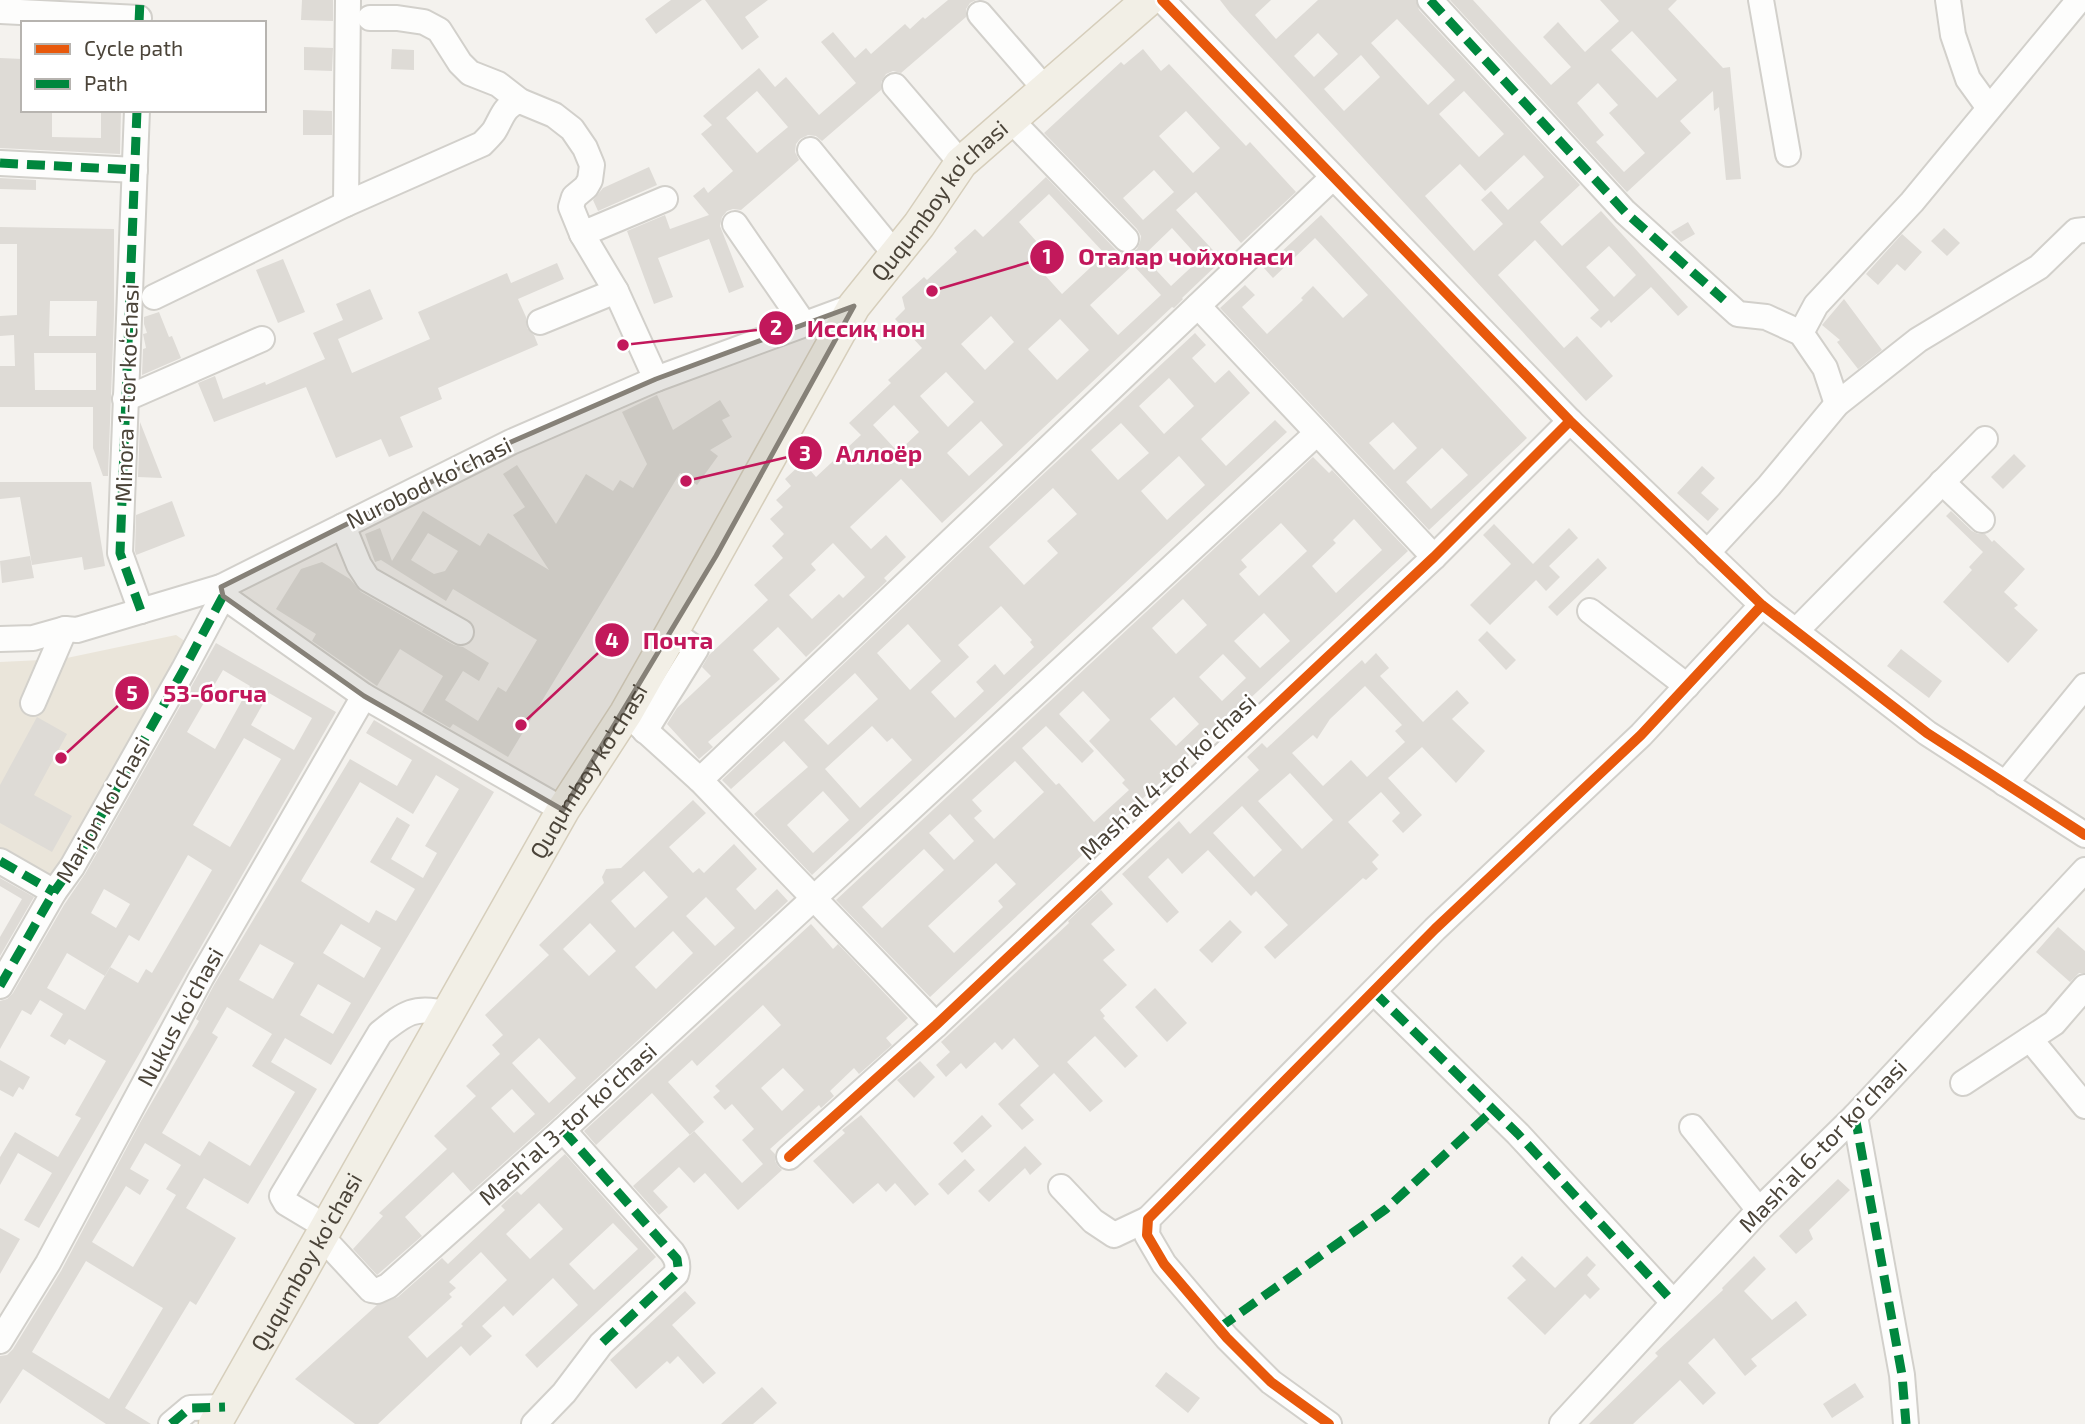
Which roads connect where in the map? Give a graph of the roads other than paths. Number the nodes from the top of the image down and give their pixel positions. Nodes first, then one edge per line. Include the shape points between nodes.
1 (348, 0) edge
2 (1148, 0) edge
3 (1162, 0) edge
4 (1430, 0) edge
5 (1761, 0) edge
6 (1948, 0) edge
7 (2079, 0) edge
8 (0, 11) edge
9 (139, 14) edge
10 (980, 14) dead end
11 (370, 18) dead end
12 (895, 86) dead end
13 (1046, 90) junction
14 (520, 101) junction
15 (1990, 108) junction
16 (137, 112) edge
17 (1010, 119) junction
18 (810, 150) dead end
19 (1788, 154) dead end
20 (0, 163) edge
21 (961, 163) junction
22 (135, 170) junction
23 (1332, 177) junction
24 (665, 199) dead end
25 (346, 204) junction
26 (735, 224) dead end
27 (2085, 230) edge
28 (582, 234) junction
29 (1126, 239) dead end
30 (895, 254) junction
31 (616, 291) junction
32 (154, 297) dead end
33 (854, 306) junction
34 (1198, 306) junction
35 (540, 322) dead end
36 (804, 324) junction
37 (1801, 332) junction
38 (262, 339) dead end
39 (656, 379) junction
40 (125, 399) junction
41 (1837, 404) junction
42 (1570, 421) junction
43 (1317, 433) junction
44 (1985, 439) dead end
45 (1942, 482) junction
46 (1982, 520) dead end
47 (343, 526) junction
48 (1707, 554) junction
49 (1434, 556) junction
50 (222, 591) junction
51 (1762, 605) junction
52 (141, 611) junction
53 (1590, 611) dead end
54 (65, 629) junction
55 (1796, 631) junction
56 (461, 632) dead end
57 (0, 639) edge
58 (2085, 685) edge
59 (1687, 686) junction
60 (363, 696) junction
61 (33, 703) dead end
62 (636, 722) junction
63 (699, 780) junction
64 (2005, 784) junction
65 (563, 810) junction
66 (2085, 835) edge
67 (0, 861) edge
68 (2085, 870) edge
69 (54, 892) junction
70 (814, 899) junction
71 (0, 986) edge
72 (2085, 987) edge
73 (1374, 992) junction
74 (448, 1014) junction
75 (936, 1025) junction
76 (2030, 1039) junction
77 (1963, 1083) dead end
78 (2085, 1106) edge
79 (1855, 1116) junction
80 (1692, 1127) dead end
81 (563, 1130) junction
82 (789, 1157) dead end
83 (1061, 1187) dead end
84 (1759, 1210) junction
85 (1148, 1219) junction
86 (324, 1232) junction
87 (1673, 1302) junction
88 (0, 1340) edge
89 (220, 1415) edge
90 (171, 1424) edge
91 (534, 1424) edge
92 (1329, 1424) edge
93 (1562, 1424) edge
94 (1906, 1424) edge

1 - 25 street
2 - 13 main road, Ququmboy ko'chasi
3 - 23 street
4 - 37 street via 1625,212 1738,314 1766,317
5 - 19 street
6 - 15 street via 1953,35 1969,79
7 - 15 street
8 - 9 street
10 - 13 street
11 - 14 street via 424,22 439,30 470,74 498,84
12 - 21 street
13 - 17 main road, Ququmboy ko'chasi
14 - 25 street via 504,111 482,144
14 - 28 street via 554,115 572,129 585,148 592,165 590,180 571,207
15 - 37 street via 1912,202 1816,305
16 - 22 street, Minora 1-tor koʻchasi
17 - 21 main road, Ququmboy ko'chasi
17 - 29 street
18 - 30 street
20 - 22 street
21 - 30 main road, Ququmboy ko'chasi
22 - 40 street, Minora 1-tor koʻchasi
23 - 34 street
23 - 42 street
24 - 28 street
25 - 32 street
26 - 36 street
27 - 41 street via 2076,231 2039,267 1918,340
28 - 31 street
30 - 33 main road, Ququmboy ko'chasi
31 - 35 street
31 - 39 street
33 - 36 street, Nurobod koʻchasi
33 - 62 main road, Ququmboy ko'chasi via 672,632
34 - 43 street
34 - 63 street
36 - 39 street, Nurobod koʻchasi
37 - 41 street via 1825,368
38 - 40 street
39 - 47 street, Nurobod koʻchasi via 511,442
40 - 52 street, Minora 1-tor koʻchasi via 120,553
41 - 48 street
42 - 48 street
42 - 49 street, Mashʼal 4-tor koʼchasi
43 - 49 street
43 - 70 street, Mashʼal 3-tor koʼchasi
44 - 45 street
45 - 46 street
45 - 55 street
47 - 50 street, Nurobod koʻchasi
47 - 56 street via 368,579
48 - 51 street
49 - 75 street, Mashʼal 4-tor koʼchasi
50 - 52 street, Nurobod koʻchasi
50 - 60 street
50 - 69 street, Marjon koʻchasi via 178,681
51 - 55 street
51 - 59 street
52 - 54 street, Nurobod koʻchasi via 77,630
53 - 59 street
54 - 57 street, Nurobod koʻchasi via 33,638
54 - 61 street
55 - 64 street via 1927,733
58 - 64 street
59 - 73 street via 1642,735
60 - 65 street
60 - 88 street, Nukus ko'chasi via 201,978 48,1263
62 - 63 street
62 - 65 main road, Ququmboy ko'chasi
63 - 70 street
64 - 66 street
65 - 74 main road, Ququmboy ko'chasi
67 - 69 street
68 - 79 street, Mashʼal 6-tor koʼchasi
69 - 71 street, Marjon koʻchasi
70 - 75 street
70 - 81 street, Mashʼal 3-tor koʼchasi
72 - 76 street via 2054,1023
73 - 85 street
73 - 87 street via 1518,1134
74 - 86 main road, Ququmboy ko'chasi
74 - 86 street, Mashʼal 3-tor koʼchasi via 422,1009 402,1016 380,1033 282,1196
75 - 82 street, Mashʼal 4-tor koʼchasi
76 - 77 street
76 - 78 street
79 - 84 street, Mashʼal 6-tor koʼchasi
79 - 94 street via 1902,1375
80 - 84 street
81 - 86 street, Mashʼal 3-tor koʼchasi via 382,1290 371,1290
81 - 91 street via 677,1259 678,1267 676,1274 601,1344
83 - 85 street via 1093,1221 1114,1235
84 - 87 street, Mashʼal 6-tor koʼchasi
85 - 92 street via 1147,1235 1164,1264 1227,1338 1271,1382
86 - 89 main road, Ququmboy ko'chasi
87 - 93 street, Mashʼal 6-tor koʼchasi
89 - 90 street via 190,1408

